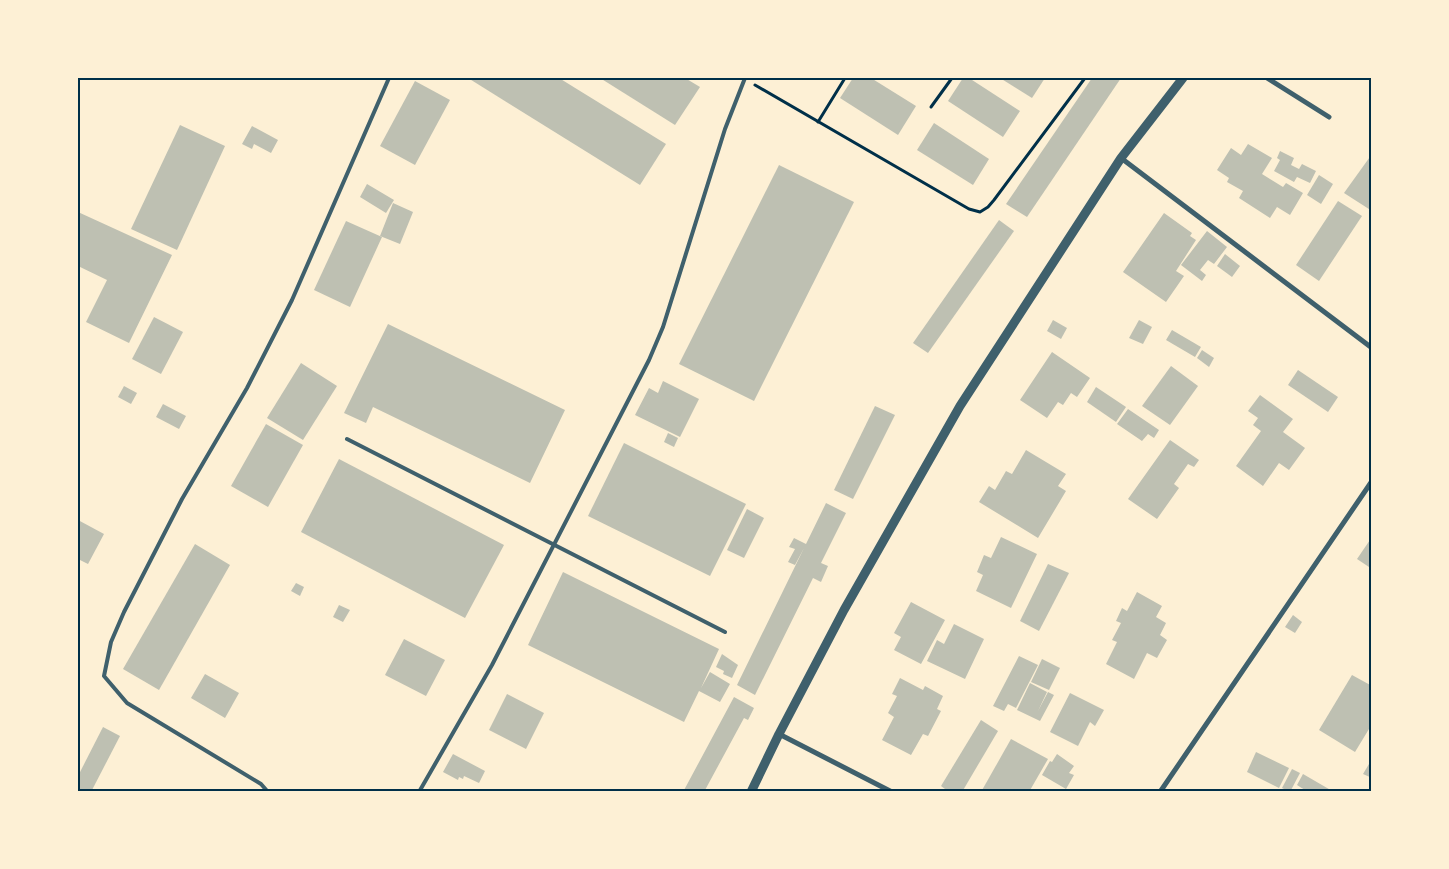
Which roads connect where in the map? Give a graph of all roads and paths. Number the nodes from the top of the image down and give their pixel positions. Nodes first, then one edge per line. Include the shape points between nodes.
1 (388, 78) edge
2 (745, 78) edge
3 (845, 78) edge
4 (952, 78) edge
5 (1085, 78) edge
6 (1182, 78) edge
7 (1267, 78) edge
8 (931, 107) dead end
9 (1329, 117) dead end
10 (818, 122) junction
11 (1120, 158) junction
12 (1372, 348) edge
13 (347, 439) dead end
14 (1372, 480) edge
15 (553, 544) junction
16 (725, 632) dead end
17 (779, 734) junction
18 (268, 792) edge
19 (419, 792) edge
20 (752, 792) edge
21 (892, 792) edge
22 (1160, 792) edge

1 - 18 lane via 287,308 247,388 182,499 124,612 111,642 104,676 127,702 261,784
2 - 10 path
2 - 15 lane via 725,129 664,327
3 - 10 path
4 - 8 path
5 - 10 path via 994,200 980,212 969,209
6 - 11 street
7 - 9 street
11 - 12 street
11 - 17 street via 960,406 844,610
13 - 15 lane
14 - 22 street
15 - 16 lane
15 - 19 lane via 492,665
17 - 20 street
17 - 21 street

